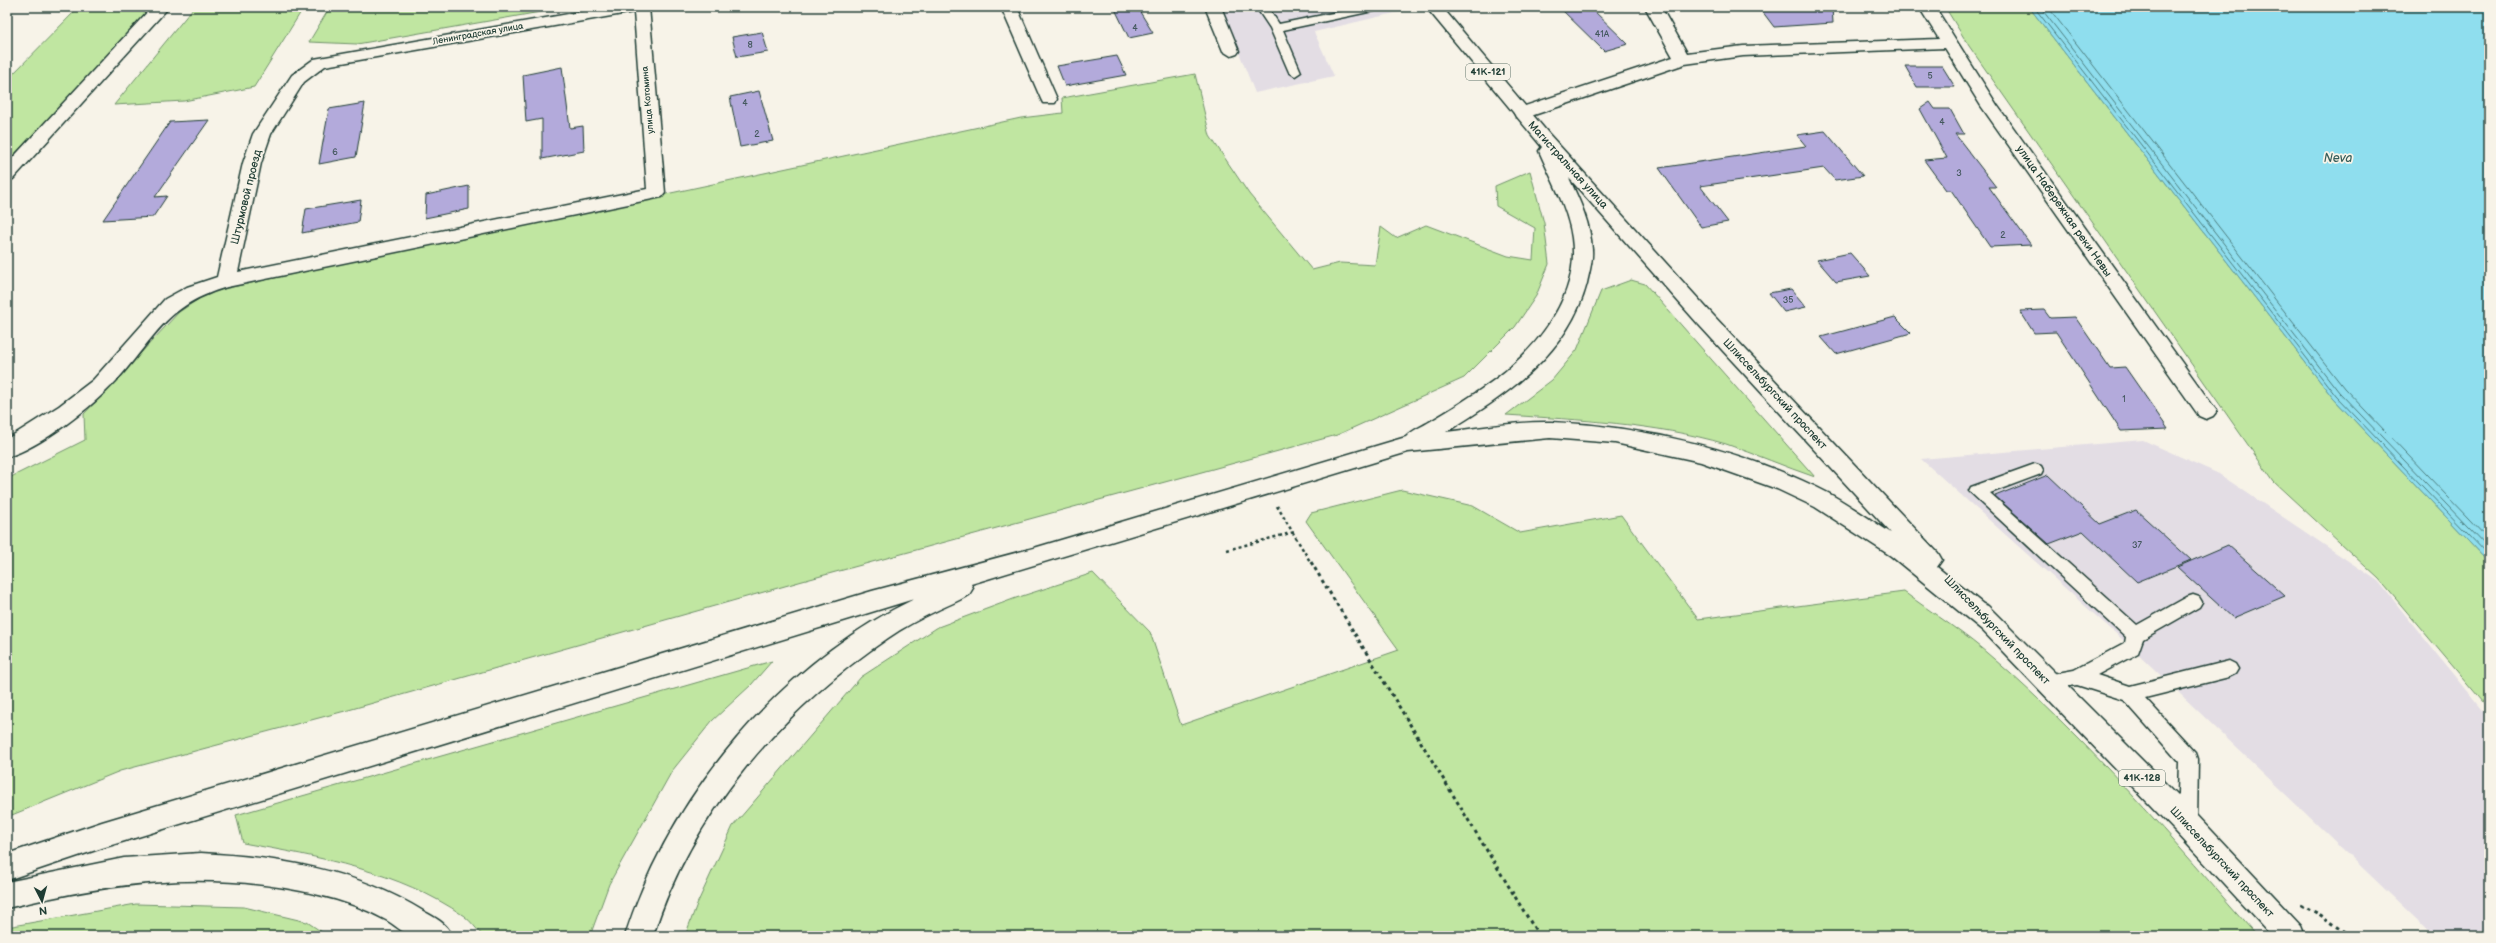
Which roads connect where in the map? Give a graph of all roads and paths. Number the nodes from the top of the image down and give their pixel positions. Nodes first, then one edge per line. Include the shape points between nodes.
1 (161, 7) edge
2 (635, 7) edge
3 (641, 7) edge
4 (1009, 7) edge
5 (1213, 7) edge
6 (1262, 7) edge
7 (1378, 7) edge
8 (1434, 7) edge
9 (1653, 7) edge
10 (1927, 7) edge
11 (1276, 28) junction
12 (1948, 43) junction
13 (1231, 51) dead end
14 (1682, 59) junction
15 (320, 62) joint
16 (1296, 72) dead end
17 (1049, 99) dead end
18 (1522, 113) junction
19 (1542, 137) junction
20 (7, 175) edge
21 (226, 281) junction
22 (1706, 320) joint
23 (2206, 411) dead end
24 (1408, 444) junction
25 (7, 449) edge
26 (2035, 470) dead end
27 (1266, 487) junction
28 (1294, 532) junction
29 (1227, 550) dead end
30 (1034, 557) junction
31 (2193, 602) dead end
32 (1989, 623) junction
33 (2136, 635) junction
34 (2228, 669) dead end
35 (2077, 677) junction
36 (2047, 682) junction
37 (2130, 694) junction
38 (2187, 824) junction
39 (7, 867) edge
40 (7, 895) edge
41 (438, 936) edge
42 (639, 936) edge
43 (1539, 936) edge
44 (2291, 936) edge

1 - 20 main road
2 - 15 main road, Ленинградская улица
3 - 21 main road, улица Котомина via 656,193
4 - 17 main road
5 - 13 main road
6 - 11 lane
7 - 11 lane
8 - 18 main road, Магистральная улица / 41К-121
9 - 14 main road
10 - 12 main road, улица Набережная реки Невы
11 - 16 lane
12 - 14 main road via 1743,51
12 - 23 main road, улица Набережная реки Невы via 1989,106
14 - 18 main road
15 - 21 main road, Штурмовой проезд via 298,79 262,134 252,163
18 - 19 main road, Магистральная улица / 41К-121
19 - 22 main road, Магистральная улица
19 - 24 main road via 1579,225 1583,252 1577,291 1565,319 1522,370 1500,387
21 - 25 main road via 194,290 166,308 100,384 72,409
22 - 32 main road, Шлиссельбургский проспект
24 - 27 main road
24 - 32 main road via 1550,430 1615,435 1704,454 1785,483 1860,523 1927,571
26 - 33 lane via 1977,491
27 - 28 path
27 - 30 main road
28 - 29 path
28 - 43 path
30 - 39 main road via 872,601 102,835
30 - 42 main road via 942,596 896,619 848,651 806,684 744,749 708,797 675,851 647,906
31 - 33 lane
32 - 36 main road, Шлиссельбургский проспект / 41К-128
33 - 35 lane via 2132,648
34 - 37 lane
35 - 36 lane
35 - 37 lane
36 - 38 main road, Шлиссельбургский проспект / 41К-128
37 - 38 lane via 2189,758
38 - 44 main road, Шлиссельбургский проспект / 41К-128
40 - 41 main road via 112,871 164,866 254,868 346,889 394,908

